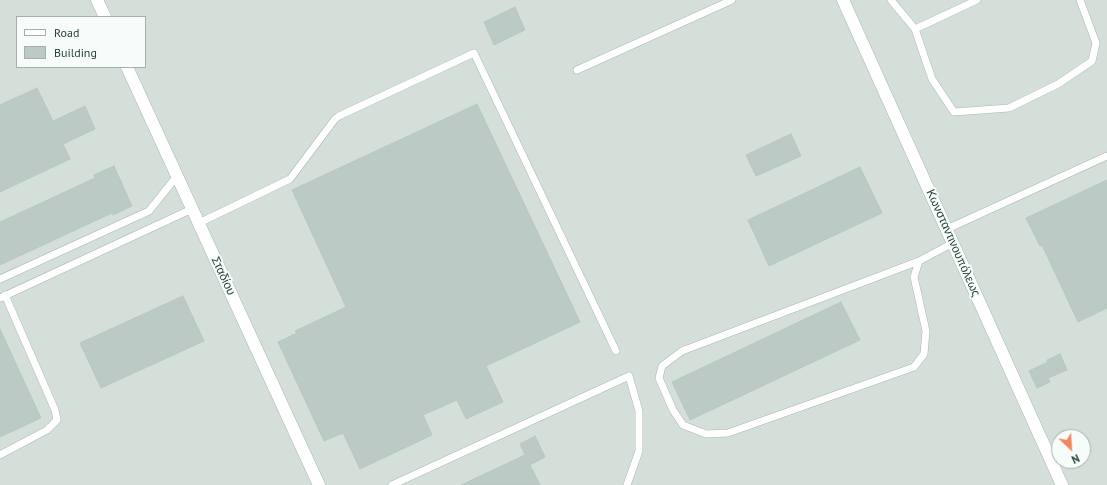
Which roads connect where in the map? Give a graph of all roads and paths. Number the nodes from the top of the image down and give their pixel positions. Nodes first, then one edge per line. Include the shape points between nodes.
1 (98, 0) edge
2 (732, 0) edge
3 (844, 0) edge
4 (891, 0) edge
5 (977, 0) edge
6 (1080, 0) edge
7 (105, 16) edge
8 (915, 29) junction
9 (128, 68) edge
10 (577, 70) dead end
11 (1107, 156) edge
12 (177, 176) junction
13 (192, 209) junction
14 (199, 223) junction
15 (946, 229) junction
16 (953, 243) junction
17 (919, 261) junction
18 (0, 279) edge
19 (2, 296) edge
20 (616, 351) dead end
21 (0, 455) edge
22 (319, 485) edge
23 (392, 485) edge
24 (627, 485) edge
25 (1062, 485) edge

1 - 7 street
2 - 10 lane
3 - 15 street, Κωνσταντινουπόλεως
4 - 8 lane
5 - 8 lane
6 - 8 lane via 1096,43 1092,61 1058,84 1009,108 954,112 932,79
9 - 12 street, Σταδίου
11 - 15 lane
12 - 13 street, Σταδίου
12 - 18 lane via 149,211
13 - 14 street, Σταδίου
13 - 19 lane
14 - 20 lane via 290,179 339,116 474,53
14 - 22 street, Σταδίου
15 - 16 street, Κωνσταντινουπόλεως
16 - 17 lane
16 - 25 street, Κωνσταντινουπόλεως
17 - 17 lane via 914,276 926,331 924,354 914,367 728,434 706,434 683,425 673,410 659,378 662,366 682,351
19 - 21 lane via 55,410 57,420 47,430
23 - 24 lane via 629,376 639,411 639,451

